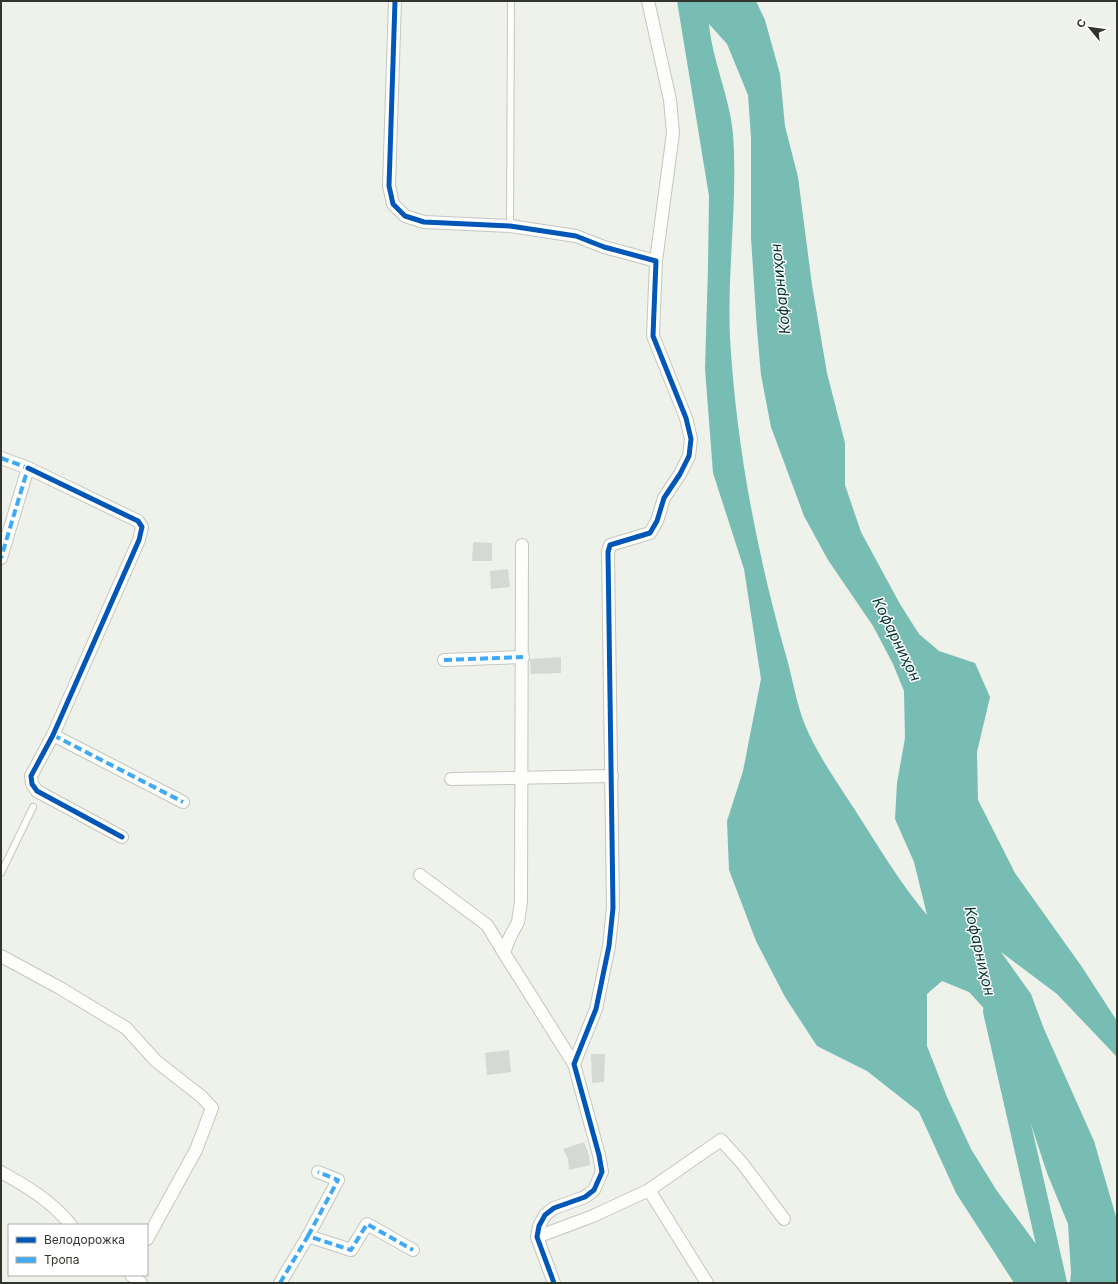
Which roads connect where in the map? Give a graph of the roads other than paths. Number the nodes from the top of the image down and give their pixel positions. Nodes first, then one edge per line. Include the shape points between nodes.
1 (395, 1) edge
2 (511, 1) edge
3 (648, 1) edge
4 (510, 226) junction
5 (656, 261) junction
6 (1, 458) edge
7 (28, 468) junction
8 (522, 545) dead end
9 (1, 558) edge
10 (523, 657) junction
11 (444, 660) dead end
12 (54, 735) junction
13 (612, 776) junction
14 (522, 777) junction
15 (451, 779) dead end
16 (183, 802) dead end
17 (33, 806) dead end
18 (122, 837) dead end
19 (1, 873) edge
20 (420, 875) dead end
21 (504, 953) junction
22 (1, 956) edge
23 (574, 1064) junction
24 (1, 1172) edge
25 (318, 1172) dead end
26 (649, 1190) junction
27 (784, 1219) dead end
28 (70, 1224) edge
29 (148, 1236) edge
30 (308, 1236) junction
31 (537, 1237) junction
32 (413, 1250) dead end
33 (132, 1276) edge
34 (551, 1282) edge
35 (141, 1283) edge
36 (280, 1283) edge
37 (707, 1283) edge

1 - 4 street via 389,186 393,204 405,216 424,222
2 - 4 lane
3 - 5 street via 670,100 673,133
4 - 5 street via 576,236 604,247
5 - 13 street via 653,336 686,418 691,438 689,456 664,498 657,521 650,532 610,545 608,552
6 - 7 street
7 - 9 street
7 - 12 street via 138,521 142,527 139,540
8 - 10 street
10 - 11 street
10 - 14 street
12 - 16 street
12 - 18 street via 35,766 31,776 32,784 37,791
13 - 14 street
13 - 23 street via 613,908 609,946 596,1009
14 - 15 street
14 - 21 street via 521,902 518,922 508,939
17 - 19 lane
20 - 21 street via 487,925
21 - 23 street
22 - 29 street via 126,1028 156,1061 212,1108 196,1150
23 - 31 street via 602,1172 594,1190 585,1197 554,1208 545,1215
24 - 28 street via 56,1208
25 - 30 street via 338,1180
26 - 27 street via 721,1140 742,1163
26 - 31 street via 593,1216
26 - 37 street
30 - 32 street via 351,1250 367,1224
30 - 36 street
31 - 34 street
33 - 35 street

